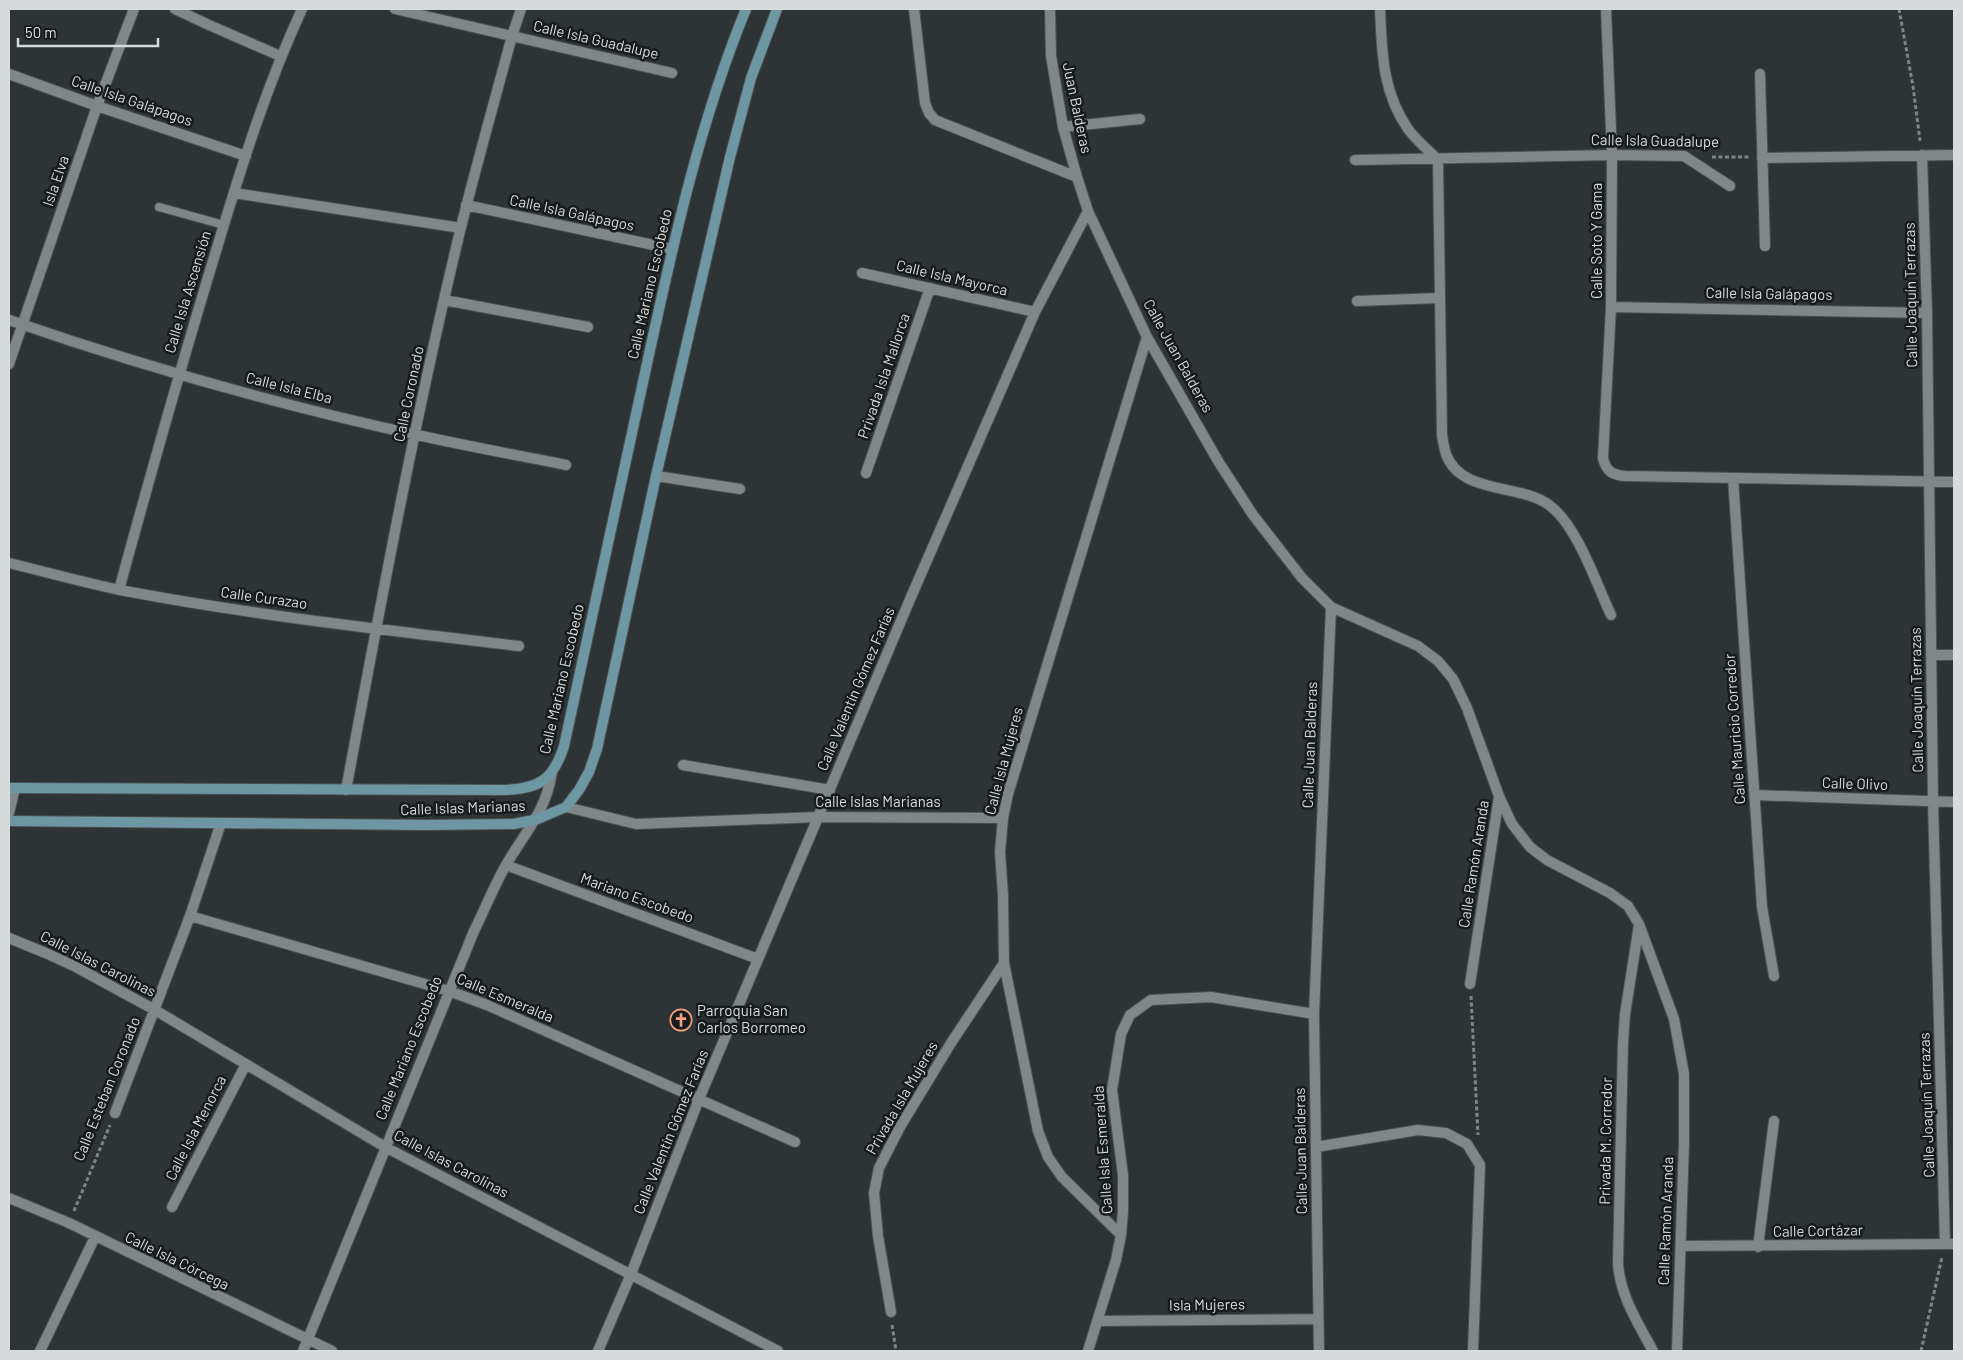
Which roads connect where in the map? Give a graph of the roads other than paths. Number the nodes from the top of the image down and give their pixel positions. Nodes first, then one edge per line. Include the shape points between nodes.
1 (134, 9) edge
2 (175, 9) edge
3 (302, 9) edge
4 (395, 9) edge
5 (521, 9) edge
6 (746, 9) edge
7 (777, 9) edge
8 (914, 9) edge
9 (1050, 9) edge
10 (1380, 9) edge
11 (1606, 9) edge
12 (512, 36) junction
13 (280, 56) junction
14 (672, 73) dead end
15 (9, 74) edge
16 (1760, 74) dead end
17 (97, 106) junction
18 (1140, 119) dead end
19 (1063, 127) junction
20 (1612, 155) junction
21 (1954, 155) edge
22 (246, 156) junction
23 (1922, 156) junction
24 (1762, 158) junction
25 (1355, 160) dead end
26 (1438, 160) junction
27 (1077, 177) junction
28 (1730, 186) dead end
29 (234, 193) junction
30 (466, 206) junction
31 (159, 207) dead end
32 (1088, 211) junction
33 (224, 225) junction
34 (461, 228) junction
35 (1766, 246) dead end
36 (672, 249) junction
37 (862, 273) dead end
38 (930, 288) junction
39 (1439, 298) junction
40 (444, 300) junction
41 (1357, 301) dead end
42 (1611, 306) junction
43 (1035, 312) junction
44 (1927, 313) junction
45 (9, 320) edge
46 (22, 325) junction
47 (588, 327) dead end
48 (1147, 337) junction
49 (9, 364) edge
50 (178, 374) junction
51 (416, 435) junction
52 (566, 465) dead end
53 (866, 474) dead end
54 (656, 476) junction
55 (1733, 478) junction
56 (1929, 482) junction
57 (1954, 482) edge
58 (740, 489) dead end
59 (9, 563) edge
60 (119, 590) junction
61 (1331, 607) junction
62 (1611, 615) dead end
63 (376, 629) junction
64 (518, 646) dead end
65 (1931, 656) junction
66 (1954, 656) edge
67 (683, 765) dead end
68 (552, 772) junction
69 (12, 788) edge
70 (346, 790) junction
71 (830, 790) junction
72 (1755, 795) junction
73 (1499, 796) junction
74 (1933, 802) junction
75 (1954, 802) edge
76 (566, 807) junction
77 (9, 813) edge
78 (818, 816) junction
79 (1003, 818) junction
80 (535, 820) junction
81 (9, 821) edge
82 (221, 823) junction
83 (506, 865) junction
84 (190, 916) junction
85 (1639, 924) junction
86 (9, 938) edge
87 (758, 959) junction
88 (1004, 963) junction
89 (1774, 976) dead end
90 (1470, 984) road end
91 (449, 991) junction
92 (155, 1010) junction
93 (1314, 1014) junction
94 (246, 1064) junction
95 (699, 1099) junction
96 (115, 1113) road end
97 (1774, 1121) dead end
98 (795, 1142) dead end
99 (385, 1146) junction
100 (1316, 1147) junction
101 (9, 1198) edge
102 (172, 1207) dead end
103 (1121, 1235) junction
104 (95, 1238) junction
105 (1950, 1244) edge
106 (1682, 1246) junction
107 (1758, 1247) junction
108 (631, 1274) junction
109 (891, 1312) road end
110 (1318, 1319) junction
111 (1097, 1321) junction
112 (307, 1340) junction
113 (40, 1351) edge
114 (303, 1351) edge
115 (332, 1351) edge
116 (598, 1351) edge
117 (778, 1351) edge
118 (1088, 1351) edge
119 (1319, 1351) edge
120 (1473, 1351) edge
121 (1653, 1351) edge
122 (1677, 1351) edge

1 - 17 street, Isla Elva
2 - 13 street
3 - 13 street, Calle Isla Ascensión
4 - 12 street, Calle Isla Guadalupe
5 - 12 street, Calle Coronado
6 - 36 main road, Calle Mariano Escobedo via 718,80
7 - 54 main road via 740,114
8 - 27 street via 925,103 935,120
9 - 19 street, Juan Balderas via 1051,56
10 - 26 street via 1382,64 1392,98 1408,129
11 - 20 street, Calle Soto Y Gama
12 - 14 street, Calle Isla Guadalupe
12 - 30 street, Calle Coronado
13 - 22 street, Calle Isla Ascensión
15 - 17 street, Calle Isla Galápagos
16 - 24 street
17 - 22 street, Calle Isla Galápagos
17 - 46 street, Isla Elva
18 - 19 street
19 - 27 street, Juan Balderas
20 - 26 street, Calle Isla Guadalupe
20 - 28 street, Calle Isla Guadalupe via 1684,156
20 - 42 street, Calle Soto Y Gama
21 - 23 street
22 - 29 street, Calle Isla Ascensión
23 - 24 street
23 - 44 street, Calle Joaquín Terrazas
24 - 35 street
25 - 26 street, Calle Isla Guadalupe
26 - 39 street
27 - 32 street, Juan Balderas
29 - 33 street, Calle Isla Ascensión
29 - 34 street
30 - 34 street, Calle Coronado
30 - 36 street, Calle Isla Galápagos
31 - 33 lane
32 - 43 street, Calle Valentín Gómez Farías
32 - 48 street, Calle Juan Balderas
33 - 50 street, Calle Isla Ascensión
34 - 40 street, Calle Coronado
36 - 68 main road, Calle Mariano Escobedo via 566,737
37 - 38 street, Calle Isla Mayorca
38 - 43 street, Calle Isla Mayorca
38 - 53 street, Privada Isla Mallorca
39 - 41 street
39 - 62 street via 1442,435 1446,455 1464,476 1478,483 1529,494 1549,505 1565,520
40 - 47 street
40 - 51 street, Calle Coronado
42 - 44 street, Calle Isla Galápagos
42 - 55 street, Calle Soto Y Gama via 1603,458 1608,472 1618,476
43 - 71 street, Calle Valentín Gómez Farías
44 - 56 street, Calle Joaquín Terrazas
45 - 46 street, Calle Isla Elba
46 - 49 street, Isla Elva
46 - 50 street, Calle Isla Elba
48 - 61 street, Calle Juan Balderas via 1218,461 1253,514 1302,578
48 - 79 street, Calle Isla Mujeres via 1010,784
50 - 51 street, Calle Isla Elba
50 - 60 street, Calle Isla Ascensión
51 - 52 street, Calle Isla Elba
51 - 63 street, Calle Coronado
54 - 58 street
54 - 76 main road via 597,749 589,772
55 - 56 street
55 - 72 street, Calle Mauricio Corredor
56 - 57 street
56 - 65 street, Calle Joaquín Terrazas
59 - 60 street, Calle Curazao
60 - 63 street, Calle Curazao
61 - 73 street via 1418,646 1438,662 1453,679
61 - 93 street, Calle Juan Balderas
63 - 64 street, Calle Curazao
63 - 70 street, Calle Coronado
65 - 66 street
65 - 74 street, Calle Joaquín Terrazas
67 - 71 street
68 - 70 main road, Calle Islas Marianas via 535,786 521,790
68 - 80 street, Calle Mariano Escobedo via 547,797
69 - 70 main road, Calle Islas Marianas
69 - 77 street
71 - 78 street, Calle Valentín Gómez Farías
72 - 74 street, Calle Olivo
72 - 89 street, Calle Mauricio Corredor via 1762,907
73 - 85 street, Calle Ramón Aranda via 1512,824 1530,847 1547,860 1610,893 1628,906
73 - 90 street, Calle Ramón Aranda
74 - 75 street, Calle Olivo
74 - 105 street, Calle Joaquín Terrazas
76 - 78 street, Calle Islas Marianas via 636,824
76 - 80 main road, Calle Islas Marianas
78 - 79 street, Calle Islas Marianas
78 - 87 street, Calle Valentín Gómez Farías
79 - 88 street, Calle Isla Mujeres via 1000,852
80 - 82 main road, Calle Islas Marianas via 513,824 425,825
80 - 83 street, Calle Mariano Escobedo
81 - 82 main road, Calle Islas Marianas
82 - 84 street, Calle Esteban Coronado
83 - 87 street, Mariano Escobedo
83 - 91 street, Calle Mariano Escobedo
84 - 91 street, Calle Esmeralda
84 - 92 street, Calle Esteban Coronado
85 - 106 street, Calle Ramón Aranda via 1674,1019 1684,1074
85 - 121 street, Privada M. Corredor via 1623,1043 1618,1263 1619,1281
86 - 92 street, Calle Islas Carolinas via 76,967
87 - 95 street, Calle Valentín Gómez Farías
88 - 103 street, Calle Isla Mujeres via 1038,1131 1048,1156 1062,1176
88 - 109 street, Privada Isla Mujeres via 951,1043 879,1168 874,1193
91 - 95 street, Calle Esmeralda via 488,1005
91 - 99 street, Calle Mariano Escobedo
92 - 94 street, Calle Islas Carolinas
92 - 96 street, Calle Esteban Coronado
93 - 100 street, Calle Juan Balderas
93 - 103 street, Calle Isla Esmeralda via 1211,997 1151,1000 1130,1015 1121,1034 1112,1090 1123,1175
94 - 99 street, Calle Islas Carolinas
94 - 102 street, Calle Isla Menorca
95 - 98 street, Calle Esmeralda
95 - 108 street, Calle Valentín Gómez Farías
97 - 107 street
99 - 108 street, Calle Islas Carolinas
99 - 112 street, Calle Mariano Escobedo
100 - 110 street, Calle Juan Balderas
100 - 120 street via 1418,1130 1446,1133 1467,1144 1480,1165
101 - 104 street, Calle Isla Córcega via 69,1223
103 - 111 street, Calle Isla Esmeralda
104 - 112 street, Calle Isla Córcega
104 - 113 street
105 - 107 street, Calle Cortázar
106 - 107 street, Calle Cortázar
106 - 122 street, Calle Ramón Aranda
108 - 116 street, Calle Valentín Gómez Farías
108 - 117 street, Calle Islas Carolinas
110 - 111 street, Isla Mujeres
110 - 119 street, Calle Juan Balderas
111 - 118 street, Calle Isla Esmeralda
112 - 114 street, Calle Mariano Escobedo
112 - 115 street, Calle Isla Córcega

